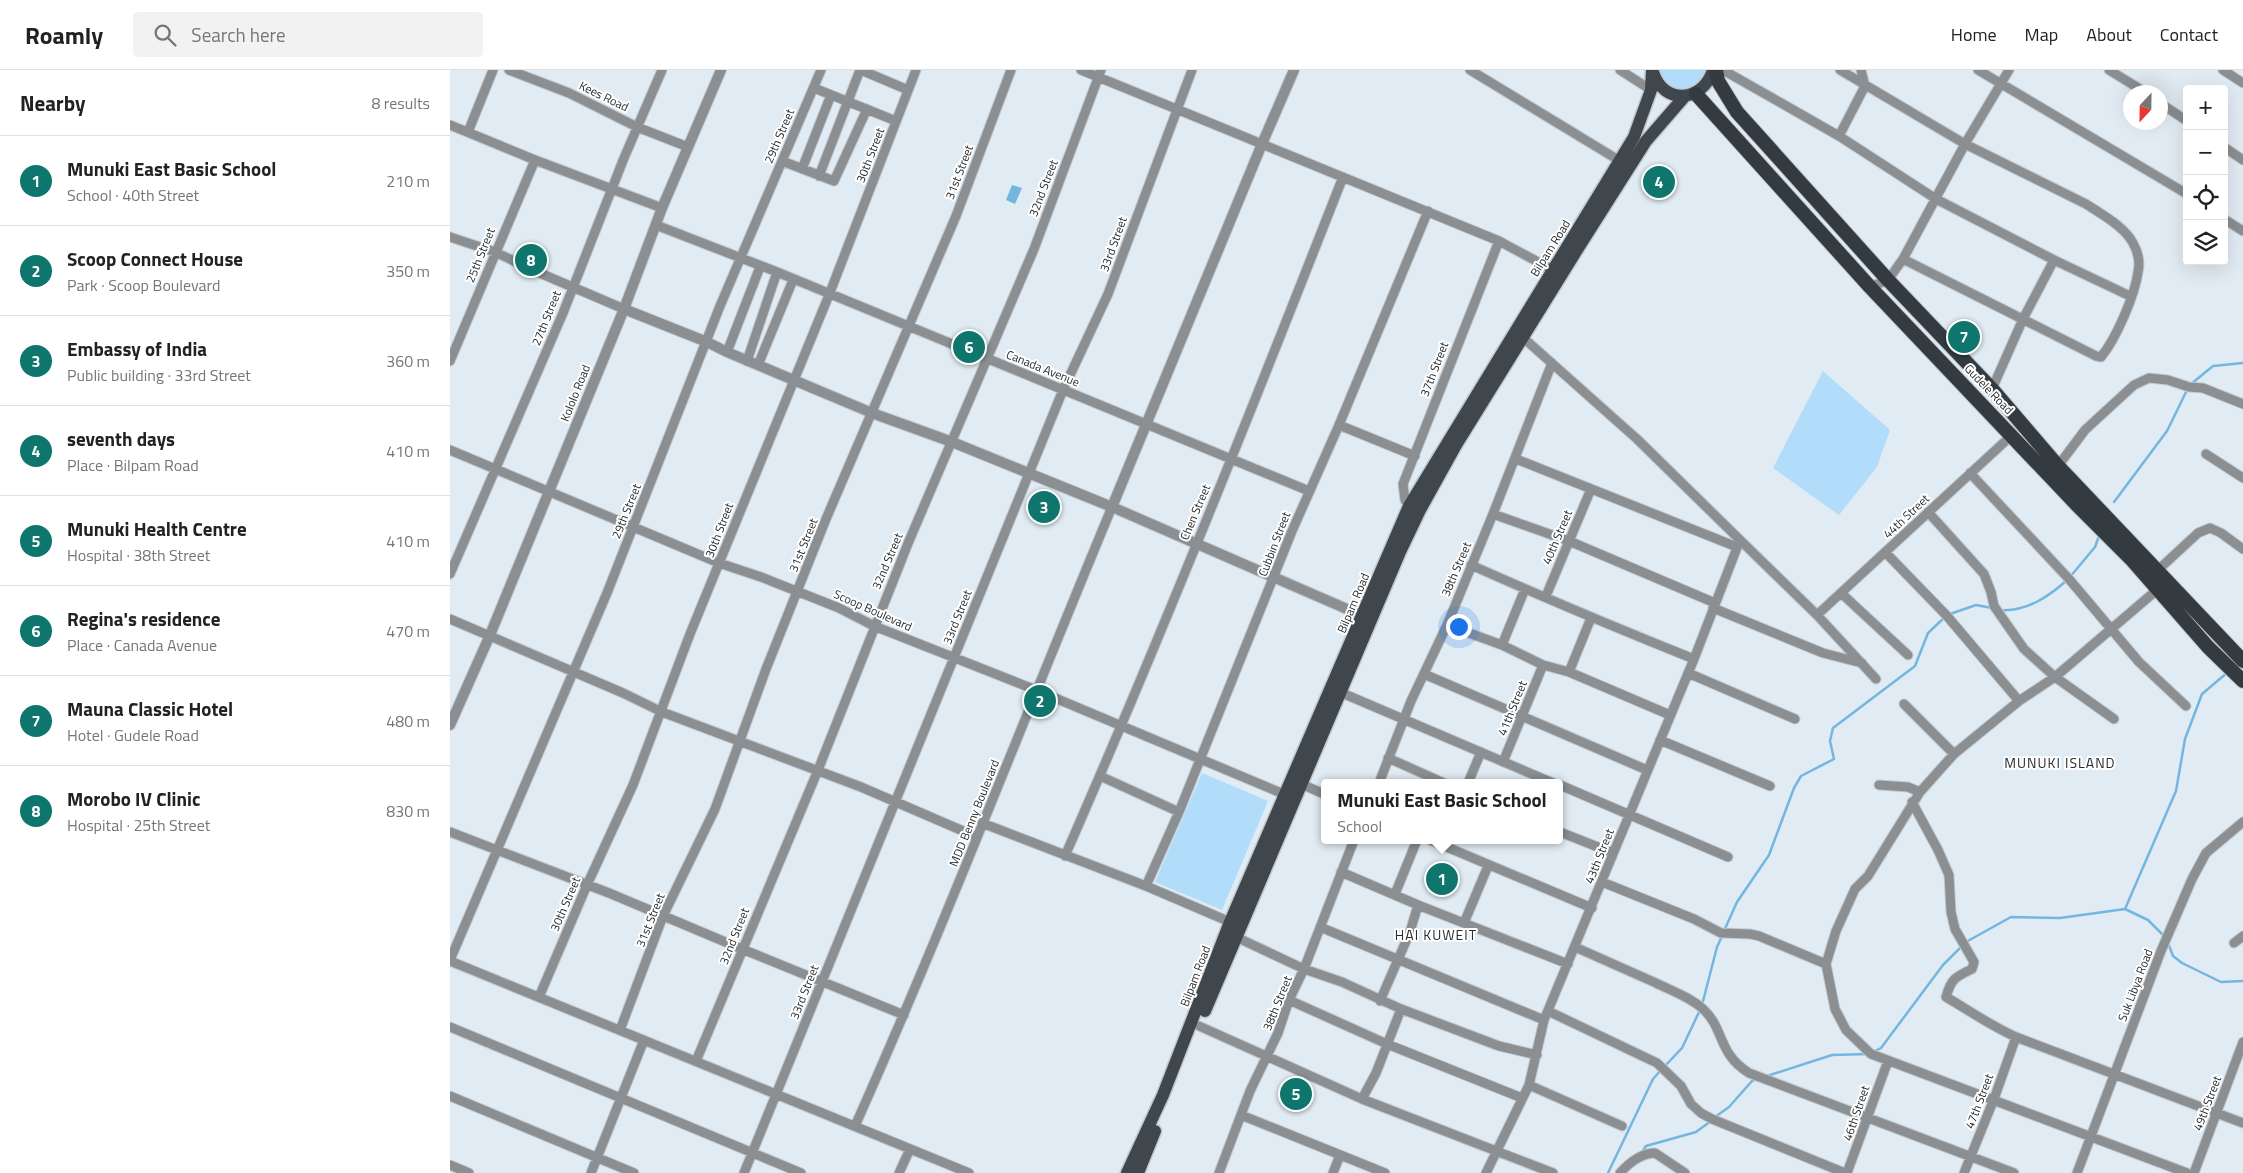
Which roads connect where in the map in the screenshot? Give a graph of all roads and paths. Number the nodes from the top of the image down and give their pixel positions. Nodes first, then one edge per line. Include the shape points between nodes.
1 (493, 70) edge
2 (509, 70) edge
3 (662, 70) edge
4 (721, 70) edge
5 (820, 70) edge
6 (861, 70) edge
7 (916, 70) edge
8 (1011, 70) edge
9 (1081, 70) edge
10 (1192, 70) edge
11 (1294, 70) edge
12 (1470, 70) edge
13 (1620, 70) edge
14 (1653, 70) edge
15 (1714, 70) edge
16 (1723, 70) edge
17 (1840, 70) edge
18 (1861, 70) edge
19 (1978, 70) edge
20 (2009, 70) edge
21 (2109, 70) edge
22 (2223, 70) edge
23 (1099, 73) edge
24 (2243, 82) edge
25 (2001, 84) junction
26 (2134, 85) edge
27 (1865, 86) junction
28 (814, 88) junction
29 (908, 90) junction
30 (1651, 90) junction
31 (832, 95) junction
32 (1691, 95) junction
33 (849, 102) junction
34 (1176, 108) junction
35 (2168, 108) edge
36 (867, 109) junction
37 (2183, 118) edge
38 (896, 121) junction
39 (450, 125) edge
40 (637, 127) junction
41 (468, 132) junction
42 (1839, 136) junction
43 (1262, 144) junction
44 (1965, 144) junction
45 (688, 147) junction
46 (2228, 150) edge
47 (535, 160) junction
48 (2243, 160) edge
49 (782, 161) junction
50 (1620, 161) junction
51 (802, 169) junction
52 (819, 176) junction
53 (1344, 177) junction
54 (613, 188) junction
55 (2183, 192) edge
56 (1936, 199) junction
57 (662, 208) junction
58 (1428, 211) junction
59 (2226, 220) edge
60 (656, 225) junction
61 (2243, 231) edge
62 (450, 237) edge
63 (1499, 241) junction
64 (495, 252) junction
65 (1903, 259) junction
66 (740, 260) junction
67 (2054, 260) junction
68 (760, 267) junction
69 (1553, 270) junction
70 (777, 272) junction
71 (794, 280) junction
72 (1888, 280) junction
73 (572, 286) junction
74 (1870, 288) junction
75 (829, 295) junction
76 (2130, 296) junction
77 (624, 309) junction
78 (2023, 319) junction
79 (908, 327) junction
80 (1519, 334) junction
81 (707, 342) junction
82 (727, 352) junction
83 (987, 359) junction
84 (450, 361) edge
85 (747, 361) junction
86 (1552, 362) junction
87 (758, 366) junction
88 (794, 381) junction
89 (1992, 389) junction
90 (1063, 390) junction
91 (2243, 404) edge
92 (872, 413) junction
93 (1146, 423) junction
94 (1339, 425) junction
95 (2012, 435) junction
96 (952, 442) junction
97 (450, 450) edge
98 (2206, 454) dead end
99 (1414, 456) junction
100 (1516, 459) junction
101 (1230, 460) junction
102 (2058, 466) junction
103 (494, 469) junction
104 (1970, 473) junction
105 (1030, 474) junction
106 (2243, 478) edge
107 (1591, 489) junction
108 (548, 491) junction
109 (1309, 491) junction
110 (1409, 506) junction
111 (1112, 507) junction
112 (1928, 512) junction
113 (1493, 514) junction
114 (633, 526) junction
115 (1569, 541) junction
116 (1196, 542) junction
117 (1738, 544) junction
118 (2243, 549) edge
119 (1885, 552) junction
120 (720, 563) junction
121 (1471, 565) junction
122 (2158, 570) junction
123 (450, 574) edge
124 (1274, 578) junction
125 (1525, 589) junction
126 (2158, 589) junction
127 (797, 592) junction
128 (1841, 593) junction
129 (1546, 596) junction
130 (1714, 605) junction
131 (1817, 615) junction
132 (1363, 616) junction
133 (1591, 618) junction
134 (450, 619) edge
135 (1447, 625) junction
136 (874, 626) junction
137 (2111, 630) junction
138 (490, 635) junction
139 (1502, 645) junction
140 (1908, 655) dead end
141 (954, 658) junction
142 (1694, 659) junction
143 (2243, 661) edge
144 (1862, 663) junction
145 (1543, 665) junction
146 (572, 671) junction
147 (1569, 672) junction
148 (1688, 673) junction
149 (1424, 674) junction
150 (2055, 677) junction
151 (1876, 678) dead end
152 (2243, 681) edge
153 (1036, 690) junction
154 (1335, 690) junction
155 (2019, 701) junction
156 (1904, 704) dead end
157 (2186, 706) dead end
158 (662, 712) junction
159 (1670, 715) junction
160 (1522, 716) junction
161 (1404, 719) junction
162 (2114, 719) dead end
163 (1794, 720) dead end
164 (450, 725) edge
165 (1121, 726) junction
166 (1660, 740) junction
167 (739, 742) junction
168 (1481, 752) junction
169 (1954, 754) junction
170 (1388, 758) junction
171 (1201, 760) junction
172 (1503, 762) junction
173 (818, 770) junction
174 (1648, 770) junction
175 (1100, 776) junction
176 (1380, 779) edge
177 (1435, 779) edge
178 (1470, 779) edge
179 (1543, 779) edge
180 (1302, 784) junction
181 (1879, 785) dead end
182 (1563, 786) edge
183 (1770, 786) dead end
184 (1920, 792) junction
185 (1321, 793) edge
186 (1286, 795) junction
187 (896, 802) junction
188 (1912, 802) junction
189 (1179, 812) junction
190 (1629, 815) junction
191 (2243, 822) edge
192 (982, 823) junction
193 (450, 832) edge
194 (1563, 833) edge
195 (977, 837) junction
196 (1352, 844) edge
197 (1415, 844) edge
198 (1446, 844) edge
199 (497, 851) junction
200 (1613, 853) junction
201 (1065, 856) junction
202 (1728, 857) dead end
203 (1488, 866) junction
204 (1341, 872) junction
205 (1602, 882) junction
206 (587, 885) junction
207 (1146, 886) junction
208 (1395, 894) junction
209 (1418, 905) junction
210 (1592, 908) junction
211 (663, 916) junction
212 (1230, 922) junction
213 (1464, 923) junction
214 (1320, 926) junction
215 (2243, 936) edge
216 (1236, 937) junction
217 (2234, 943) dead end
218 (1575, 947) junction
219 (742, 950) junction
220 (1397, 959) junction
221 (450, 960) edge
222 (1568, 964) junction
223 (1826, 964) junction
224 (1304, 969) junction
225 (822, 982) junction
226 (540, 997) junction
227 (1290, 1000) junction
228 (1380, 1001) junction
229 (1401, 1009) junction
230 (1548, 1011) junction
231 (904, 1014) junction
232 (1544, 1020) junction
233 (1199, 1026) junction
234 (450, 1027) edge
235 (620, 1030) junction
236 (2016, 1037) junction
237 (644, 1040) junction
238 (2243, 1042) edge
239 (1388, 1044) junction
240 (1537, 1055) junction
241 (1267, 1058) junction
242 (696, 1061) junction
243 (1888, 1061) junction
244 (2115, 1074) junction
245 (1529, 1085) junction
246 (775, 1094) junction
247 (450, 1096) edge
248 (621, 1098) junction
249 (1522, 1098) junction
250 (1362, 1099) junction
251 (1994, 1099) junction
252 (2216, 1113) junction
253 (1241, 1115) junction
254 (1868, 1117) junction
255 (2243, 1123) edge
256 (855, 1126) junction
257 (1622, 1126) dead end
258 (2091, 1137) junction
259 (910, 1149) junction
260 (1496, 1150) junction
261 (752, 1154) junction
262 (1340, 1155) junction
263 (1971, 1156) junction
264 (597, 1158) junction
265 (450, 1165) edge
266 (469, 1173) edge
267 (592, 1173) edge
268 (634, 1173) edge
269 (744, 1173) edge
270 (801, 1173) edge
271 (898, 1173) edge
272 (969, 1173) edge
273 (1127, 1173) edge
274 (1138, 1173) edge
275 (1219, 1173) edge
276 (1333, 1173) edge
277 (1385, 1173) edge
278 (1486, 1173) edge
279 (1553, 1173) edge
280 (1620, 1173) edge
281 (1685, 1173) edge
282 (1846, 1173) edge
283 (1964, 1173) edge
284 (2014, 1173) edge
285 (2077, 1173) edge
286 (2187, 1173) edge
287 (2194, 1173) edge

1 - 41 street
2 - 40 street, Kees Road via 569,93
3 - 40 street, 27th Street
4 - 45 street, Kololo Road
5 - 28 street, 29th Street
6 - 29 street
6 - 33 street
7 - 29 street, 30th Street
8 - 79 street, 31st Street via 956,216
9 - 23 street
10 - 34 street, 33rd Street
11 - 43 street
12 - 50 street
13 - 30 street
14 - 30 main road, Bilpam Road
14 - 32 main road via 1662,88 1673,94
15 - 32 main road, Bilpam Road via 1710,81
15 - 72 highway, Gudele Road via 1737,112
16 - 42 street
17 - 27 street
18 - 27 street
19 - 25 street
20 - 25 street
21 - 26 street
22 - 24 street
23 - 34 street
23 - 83 street, 32nd Street via 1034,249
25 - 44 street
25 - 55 street
27 - 42 street
27 - 44 street
28 - 31 street
28 - 49 street, 29th Street
29 - 38 street, 30th Street
30 - 50 main road, Bilpam Road via 1642,118
31 - 33 street
31 - 51 street
32 - 74 highway, Gudele Road
32 - 80 main road, Bilpam Road via 1646,141
33 - 36 street
33 - 52 street
34 - 43 street
34 - 90 street, 33rd Street via 1108,294
35 - 37 street
36 - 38 street
36 - 52 street via 835,180
38 - 75 street, 30th Street
39 - 41 street
40 - 45 street, Kees Road
40 - 54 street, 27th Street
41 - 47 street
42 - 56 street
43 - 53 street
43 - 93 street
44 - 56 street
44 - 76 street via 2086,204 2117,226 2133,242 2139,259
45 - 57 street, Kololo Road
46 - 48 street
47 - 54 street
47 - 64 street, 25th Street
49 - 51 street
49 - 66 street, 29th Street
50 - 69 main road, Bilpam Road
51 - 52 street
53 - 58 street
53 - 101 street, Chen Street
54 - 57 street
54 - 73 street, 27th Street
56 - 65 street
56 - 67 street
57 - 60 street, Kololo Road
58 - 63 street
58 - 94 street, Cubbin Street
59 - 61 street
60 - 66 street, Canada Avenue
60 - 77 street, Kololo Road
62 - 64 street
63 - 69 street
63 - 99 street, 37th Street
64 - 73 street
64 - 84 street, 25th Street
65 - 72 street
65 - 78 street
66 - 68 street, Canada Avenue
66 - 81 street, 29th Street
67 - 76 street
67 - 78 street
68 - 70 street, Canada Avenue
68 - 82 street
69 - 80 main road, Bilpam Road
70 - 71 street, Canada Avenue
70 - 85 street
71 - 75 street, Canada Avenue
71 - 87 street
72 - 74 street
72 - 89 highway, Gudele Road
73 - 77 street
73 - 103 street, 27th Street via 564,312
74 - 95 highway, Gudele Road
75 - 79 street, Canada Avenue
75 - 88 street, 30th Street
76 - 78 street via 2119,326 2102,356 2096,356
77 - 81 street
77 - 108 street, Kololo Road
78 - 89 street
79 - 83 street, Canada Avenue
79 - 92 street, 31st Street
80 - 86 street
80 - 110 main road, Bilpam Road
80 - 154 main road, Bilpam Road via 1420,510
81 - 82 street
81 - 114 street, 29th Street
82 - 85 street
83 - 90 street, Canada Avenue
83 - 96 street, 32nd Street
85 - 87 street
86 - 100 street, 38th Street
86 - 117 street via 1637,439
87 - 88 street
88 - 92 street
88 - 120 street, 30th Street
89 - 102 highway, Gudele Road
90 - 93 street, Canada Avenue
90 - 105 street, 33rd Street
91 - 102 street via 2203,388 2149,378 2134,385 2085,430
92 - 96 street
92 - 127 street, 31st Street
93 - 101 street, Canada Avenue
93 - 111 street
94 - 99 street
94 - 109 street, Cubbin Street
95 - 104 street, 44th Street
95 - 126 highway, Gudele Road
96 - 105 street
96 - 136 street, 32nd Street
97 - 103 street, Scoop Boulevard
98 - 106 street
99 - 110 street, 37th Street via 1403,484
100 - 107 street
100 - 113 street, 38th Street
101 - 109 street, Canada Avenue
101 - 116 street, Chen Street
102 - 122 highway, Gudele Road
103 - 108 street, Scoop Boulevard
103 - 123 street, 27th Street
104 - 112 street, 44th Street
104 - 137 street via 2069,579
105 - 111 street
105 - 141 street, 33rd Street
107 - 115 street, 40th Street
107 - 117 street
108 - 114 street, Scoop Boulevard
108 - 138 street, Kololo Road
109 - 124 street, Cubbin Street
110 - 132 main road, Bilpam Road
111 - 116 street
111 - 153 street, MDD Benny Boulevard
112 - 119 street, 44th Street
112 - 150 street via 1984,574 1994,606 2024,649
113 - 115 street
113 - 121 street, 38th Street
114 - 120 street, Scoop Boulevard
114 - 146 street, 29th Street
115 - 129 street, 40th Street
115 - 130 street
116 - 124 street
116 - 165 street, Chen Street
117 - 130 street, 43th Street
117 - 131 street
118 - 122 street via 2210,528 2198,533
119 - 128 street, 44th Street
119 - 155 street via 1947,616
120 - 127 street, Scoop Boulevard
120 - 158 street, 30th Street
121 - 125 street
121 - 135 street, 38th Street
122 - 143 highway, Gudele Road
124 - 132 street
124 - 171 street, Cubbin Street
125 - 129 street
125 - 139 street
126 - 137 street
126 - 152 highway, Gudele Road via 2208,647
127 - 136 street, Scoop Boulevard
127 - 167 street, 31st Street
128 - 131 street, 44th Street
128 - 140 street
129 - 133 street
130 - 142 street, 43th Street
130 - 144 street via 1823,653
131 - 144 street
132 - 154 main road, Bilpam Road
133 - 142 street
133 - 147 street
134 - 138 street
135 - 139 street
135 - 149 street, 38th Street
136 - 141 street, Scoop Boulevard
136 - 173 street, 32nd Street
137 - 150 street
137 - 157 street via 2139,662
138 - 146 street
138 - 164 street, Kololo Road
139 - 145 street
141 - 153 street, Scoop Boulevard
141 - 187 street, 33rd Street
142 - 148 street, 43th Street
144 - 151 street
145 - 147 street
145 - 160 street, 41th Street
146 - 158 street
146 - 199 street, 29th Street
147 - 159 street
148 - 159 street, 43th Street
148 - 163 street
149 - 160 street
149 - 161 street, 38th Street
150 - 155 street
150 - 162 street
153 - 165 street, Scoop Boulevard
153 - 192 street, MDD Benny Boulevard
154 - 161 street
154 - 180 main road, Bilpam Road
154 - 186 main road, Bilpam Road
155 - 169 street
156 - 169 street
158 - 167 street
158 - 206 street, 30th Street
159 - 166 street, 43th Street
160 - 172 street, 41th Street
160 - 174 street
161 - 168 street
161 - 170 street, 38th Street
165 - 171 street, Scoop Boulevard
165 - 175 street, Chen Street
166 - 174 street, 43th Street
166 - 183 street
167 - 173 street
167 - 211 street, 31st Street via 715,809
168 - 172 street
168 - 178 street
169 - 184 street
170 - 176 street, 38th Street
170 - 177 street
171 - 186 street, Scoop Boulevard
171 - 189 street, Cubbin Street
172 - 179 street
173 - 187 street
173 - 219 street, 32nd Street
174 - 190 street, 43th Street
175 - 189 street
175 - 201 street, Chen Street
180 - 185 street
180 - 216 main road, Bilpam Road
181 - 184 street via 1908,786
182 - 190 street
184 - 188 street
186 - 212 main road, Bilpam Road
187 - 195 street
187 - 225 street, 33rd Street
188 - 223 street via 1868,876 1855,889 1836,930
188 - 236 street via 1949,875 1950,912 1955,929 1974,962 1972,969 1949,984 1946,997 1980,1016 1989,1025
189 - 207 street, Cubbin Street
190 - 200 street, 43th Street
190 - 202 street
191 - 244 street, Suk Libya Road via 2206,853 2192,880 2161,951
192 - 195 street, MDD Benny Boulevard
192 - 201 street
193 - 199 street
194 - 200 street
195 - 231 street, MDD Benny Boulevard
196 - 204 street, 38th Street
197 - 208 street
198 - 203 street
199 - 206 street
199 - 221 street, 29th Street
200 - 205 street, 43th Street
201 - 207 street
203 - 210 street
203 - 213 street
204 - 208 street
204 - 214 street, 38th Street
205 - 210 street, 43th Street
205 - 223 street via 1723,933 1759,936
206 - 211 street
206 - 226 street, 30th Street
207 - 212 street
208 - 209 street
209 - 213 street
209 - 220 street
210 - 218 street, 43th Street
211 - 219 street
211 - 235 street, 31st Street
212 - 273 main road, Bilpam Road via 1163,1095
213 - 222 street
214 - 220 street
214 - 224 street, 38th Street
215 - 217 street
216 - 224 street
216 - 233 main road, Bilpam Road
218 - 222 street, 43th Street
218 - 254 street via 1701,1007 1708,1014 1727,1054 1749,1073
219 - 225 street
219 - 242 street, 32nd Street
220 - 228 street
220 - 232 street
221 - 226 street
222 - 230 street, 43th Street
223 - 243 street via 1835,1009 1846,1030 1871,1054
224 - 227 street, 38th Street
224 - 228 street via 1342,982
225 - 231 street
225 - 246 street, 33rd Street
226 - 235 street
227 - 239 street
227 - 241 street, 38th Street
228 - 229 street
229 - 239 street
229 - 240 street via 1499,1046
230 - 232 street, 43th Street
230 - 282 street via 1657,1063 1681,1086 1691,1104 1712,1120
231 - 256 street, MDD Benny Boulevard
232 - 240 street, 43th Street
233 - 241 street
233 - 274 main road, Bilpam Road
234 - 248 street
235 - 237 street
236 - 244 street
236 - 251 street, 47th Street
237 - 242 street
237 - 248 street
238 - 252 street, 49th Street
239 - 249 street
239 - 250 street
240 - 245 street, 43th Street
241 - 250 street
241 - 253 street, 38th Street
242 - 246 street
243 - 251 street
243 - 254 street, 46th Street
244 - 252 street
244 - 258 street, Suk Libya Road
245 - 249 street, 43th Street
245 - 257 street
246 - 256 street
246 - 261 street, 33rd Street
247 - 264 street
248 - 261 street
248 - 264 street
249 - 260 street, 43th Street
250 - 260 street
251 - 258 street
251 - 263 street, 47th Street
252 - 255 street
252 - 287 street, 49th Street
253 - 262 street
253 - 275 street, 38th Street
254 - 263 street
254 - 282 street, 46th Street
256 - 259 street
258 - 285 street, Suk Libya Road
258 - 286 street
259 - 271 street
259 - 272 street
260 - 278 street, 43th Street
260 - 279 street
261 - 269 street, 33rd Street
261 - 270 street
262 - 276 street
262 - 277 street
263 - 283 street, 47th Street
263 - 284 street
264 - 267 street
264 - 268 street
265 - 266 street
280 - 281 street via 1628,1164 1655,1152

